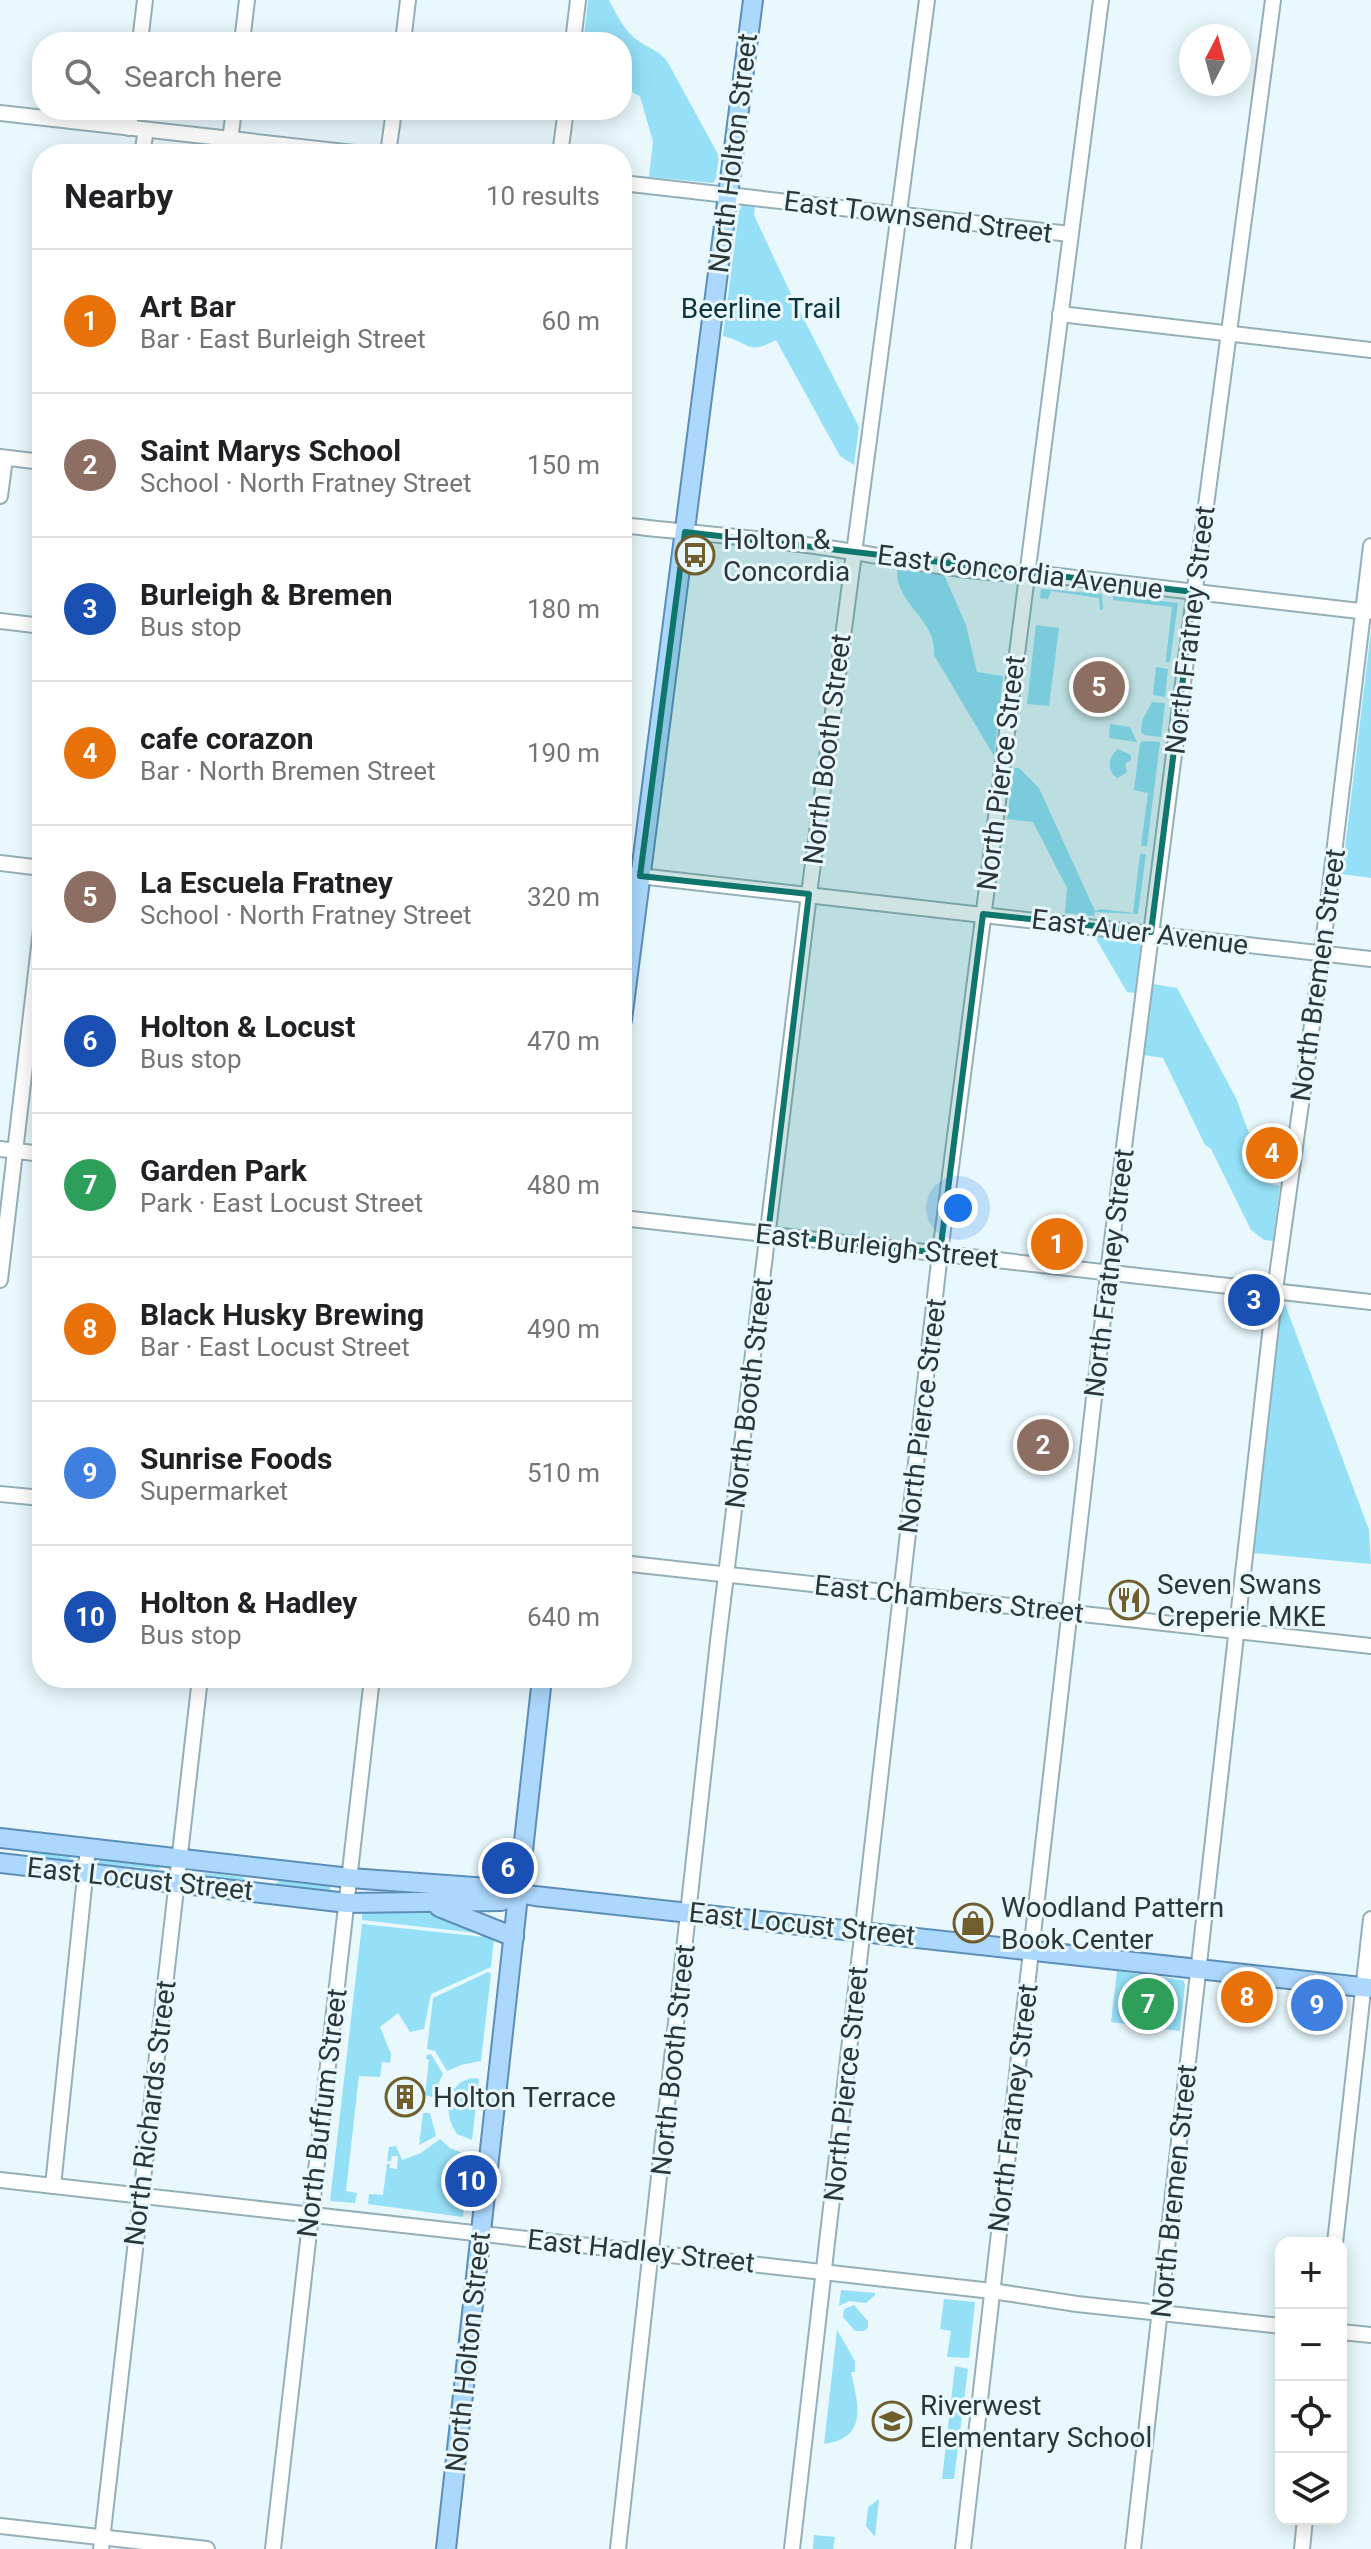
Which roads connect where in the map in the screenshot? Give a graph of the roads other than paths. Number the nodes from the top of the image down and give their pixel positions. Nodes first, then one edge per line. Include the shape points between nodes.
1 (145, 0) edge
2 (247, 0) edge
3 (408, 0) edge
4 (578, 0) edge
5 (753, 0) edge
6 (927, 0) edge
7 (1101, 0) edge
8 (1273, 0) edge
9 (141, 32) edge
10 (243, 32) edge
11 (404, 32) edge
12 (574, 32) edge
13 (0, 113) edge
14 (32, 117) edge
15 (60, 120) edge
16 (130, 120) edge
17 (233, 120) edge
18 (393, 120) edge
19 (565, 120) edge
20 (129, 128) junction
21 (146, 130) junction
22 (230, 140) junction
23 (144, 144) edge
24 (268, 144) edge
25 (389, 144) edge
26 (561, 144) edge
27 (632, 184) edge
28 (728, 194) junction
29 (899, 214) junction
30 (1070, 234) junction
31 (1060, 314) junction
32 (1229, 334) junction
33 (1371, 350) edge
34 (2, 458) edge
35 (32, 461) edge
36 (0, 496) edge
37 (632, 526) edge
38 (685, 532) junction
39 (1371, 546) edge
40 (853, 552) junction
41 (1026, 574) junction
42 (1194, 592) junction
43 (1366, 612) edge
44 (0, 621) edge
45 (32, 625) edge
46 (0, 863) edge
47 (32, 867) edge
48 (632, 869) edge
49 (632, 875) edge
50 (809, 894) junction
51 (983, 914) junction
52 (1151, 932) junction
53 (1322, 953) junction
54 (1371, 959) edge
55 (32, 986) edge
56 (7, 1150) edge
57 (32, 1153) edge
58 (632, 1219) edge
59 (768, 1234) junction
60 (940, 1253) junction
61 (1109, 1272) junction
62 (0, 1280) edge
63 (1275, 1290) junction
64 (1371, 1302) edge
65 (0, 1494) edge
66 (32, 1497) edge
67 (632, 1564) edge
68 (728, 1575) junction
69 (901, 1594) junction
70 (1070, 1613) junction
71 (1236, 1631) junction
72 (1371, 1646) edge
73 (199, 1688) edge
74 (371, 1688) edge
75 (541, 1688) edge
76 (0, 1838) edge
77 (88, 1848) junction
78 (180, 1858) junction
79 (0, 1863) edge
80 (85, 1873) junction
81 (350, 1878) junction
82 (177, 1882) junction
83 (519, 1894) junction
84 (347, 1903) junction
85 (425, 1903) junction
86 (690, 1912) junction
87 (1371, 1919) edge
88 (863, 1931) junction
89 (514, 1937) junction
90 (1031, 1950) junction
91 (1198, 1969) junction
92 (1367, 1988) edge
93 (0, 2180) edge
94 (53, 2186) junction
95 (140, 2196) junction
96 (310, 2214) junction
97 (481, 2233) junction
98 (1336, 2237) edge
99 (651, 2254) junction
100 (825, 2272) junction
101 (992, 2291) junction
102 (1161, 2313) junction
103 (1275, 2325) edge
104 (1347, 2333) edge
105 (1371, 2335) edge
106 (1304, 2525) edge
107 (0, 2526) edge
108 (101, 2543) edge
109 (207, 2549) edge
110 (273, 2549) edge
111 (446, 2549) edge
112 (618, 2549) edge
113 (792, 2549) edge
114 (963, 2549) edge
115 (1133, 2549) edge
116 (1302, 2549) edge

1 - 9 street
2 - 10 street
3 - 11 street
4 - 12 street
5 - 28 main road, North Holton Street
6 - 29 street, North Booth Street
7 - 30 street, North Pierce Street
8 - 32 street, North Fratney Street
13 - 14 street
15 - 20 street
16 - 20 street
17 - 22 street
18 - 25 street
19 - 26 street
20 - 21 street
21 - 22 street
21 - 23 street
22 - 24 street
27 - 28 street, East Townsend Street
28 - 29 street, East Townsend Street
28 - 38 main road, North Holton Street
29 - 30 street, East Townsend Street
29 - 40 street, North Booth Street
30 - 31 street, North Pierce Street
31 - 32 street
31 - 41 street, North Pierce Street
32 - 33 street
32 - 42 street, North Fratney Street
34 - 35 street
34 - 36 street
37 - 38 street, East Concordia Avenue
38 - 40 street, East Concordia Avenue
38 - 48 main road, North Holton Street
39 - 43 street, North Bremen Street
40 - 41 street, East Concordia Avenue via 913,564
40 - 50 street, North Booth Street
41 - 42 street, East Concordia Avenue
41 - 51 street, North Pierce Street
42 - 43 street, East Concordia Avenue
42 - 52 street, North Fratney Street
43 - 53 street, North Bremen Street
44 - 45 street
46 - 47 street
49 - 50 street, East Auer Avenue
50 - 51 street, East Auer Avenue
50 - 59 street, North Booth Street
51 - 52 street, East Auer Avenue
51 - 60 street, North Pierce Street
52 - 53 street, East Auer Avenue
52 - 61 street, North Fratney Street
53 - 54 street, East Auer Avenue
53 - 63 street, North Bremen Street
55 - 56 street
56 - 57 street
56 - 62 street
58 - 59 street, East Burleigh Street
59 - 60 street, East Burleigh Street
59 - 68 street, North Booth Street
60 - 61 street, East Burleigh Street
60 - 69 street, North Pierce Street
61 - 63 street, East Burleigh Street
61 - 70 street, North Fratney Street
63 - 64 street, East Burleigh Street
63 - 71 street, North Bremen Street
65 - 66 street
67 - 68 street, East Chambers Street
68 - 69 street, East Chambers Street
68 - 86 street, North Booth Street
69 - 70 street, East Chambers Street
69 - 88 street, North Pierce Street
70 - 71 street, East Chambers Street
70 - 90 street, North Fratney Street
71 - 72 street, East Chambers Street
71 - 91 street, North Bremen Street
73 - 78 street, North Richards Street
74 - 81 street, North Buffum Street
75 - 83 main road, North Holton Street
76 - 77 main road, East Locust Street
77 - 78 main road, East Locust Street
77 - 80 street
78 - 81 main road, East Locust Street
78 - 82 street, North Richards Street
79 - 80 main road, East Locust Street
80 - 82 main road, East Locust Street
80 - 94 street
81 - 83 main road, East Locust Street
81 - 84 street, North Buffum Street
82 - 84 main road, East Locust Street
82 - 95 street, North Richards Street
83 - 85 main road, East Locust Street via 501,1901
83 - 86 main road, East Locust Street
83 - 89 main road, North Holton Street
84 - 85 main road, East Locust Street
84 - 96 street, North Buffum Street
85 - 89 main road
86 - 88 main road, East Locust Street
86 - 99 street, North Booth Street
87 - 92 street
88 - 90 main road, East Locust Street
88 - 100 street, North Pierce Street
89 - 97 main road, North Holton Street
90 - 91 main road, East Locust Street
90 - 101 street, North Fratney Street
91 - 92 main road, East Locust Street
91 - 102 street, North Bremen Street
92 - 98 street
93 - 94 street, East Hadley Street
94 - 95 street, East Hadley Street
95 - 96 street, East Hadley Street
95 - 108 street, North Richards Street
96 - 97 street, East Hadley Street
96 - 110 street, North Buffum Street
97 - 99 street, East Hadley Street
97 - 111 main road, North Holton Street
99 - 100 street, East Hadley Street
99 - 112 street, North Booth Street
100 - 101 street, East Hadley Street
100 - 113 street, North Pierce Street
101 - 102 street, East Hadley Street
101 - 114 street, North Fratney Street
102 - 103 street, East Hadley Street
102 - 115 street, North Bremen Street
104 - 105 street
106 - 116 street
107 - 108 street
108 - 109 street

